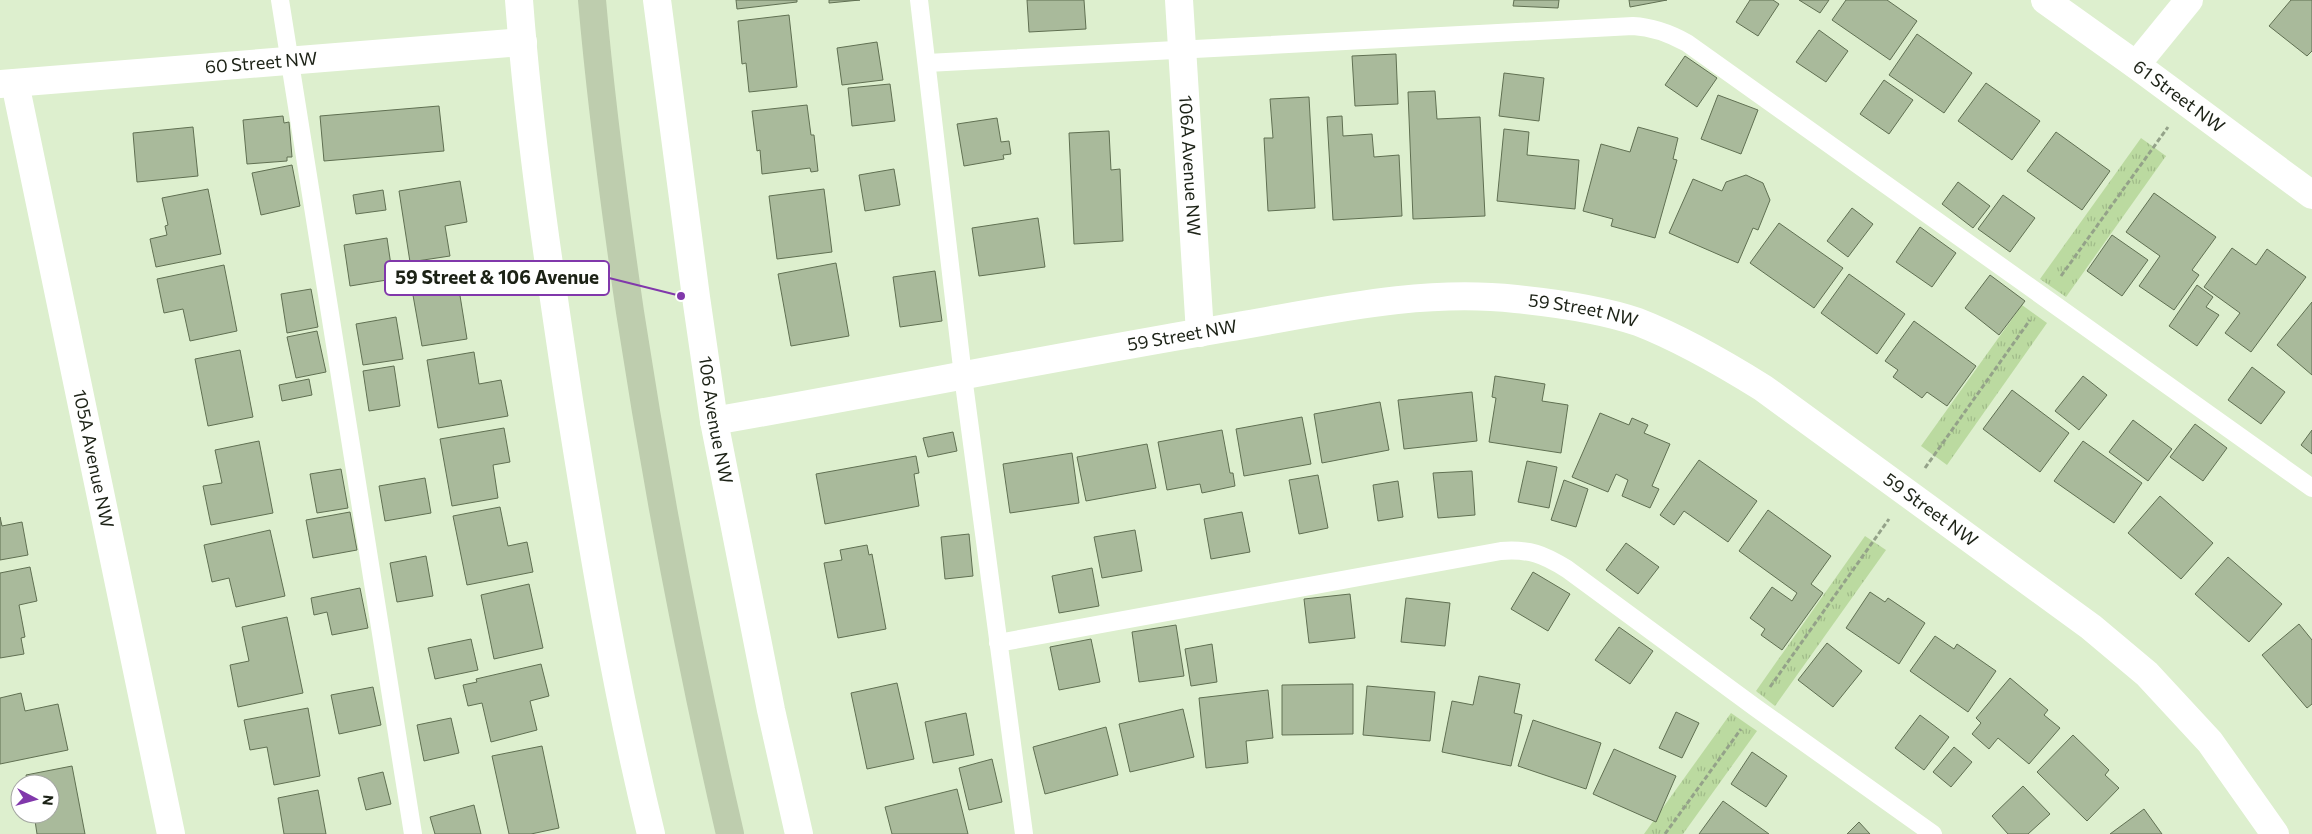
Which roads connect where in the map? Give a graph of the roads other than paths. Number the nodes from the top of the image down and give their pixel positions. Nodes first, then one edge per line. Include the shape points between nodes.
1 (280, 0) edge
2 (519, 0) edge
3 (592, 0) edge
4 (657, 0) edge
5 (919, 0) edge
6 (1179, 0) edge
7 (2045, 0) edge
8 (2188, 0) edge
9 (523, 42) junction
10 (1182, 49) junction
11 (290, 62) junction
12 (927, 63) junction
13 (2136, 65) junction
14 (8, 84) edge
15 (2312, 194) edge
16 (1200, 333) junction
17 (963, 376) junction
18 (714, 421) junction
19 (2312, 488) edge
20 (998, 643) junction
21 (171, 834) edge
22 (413, 834) edge
23 (651, 834) edge
24 (730, 834) edge
25 (799, 834) edge
26 (1024, 834) edge
27 (1933, 834) edge
28 (2275, 834) edge

1 - 11 lane
2 - 9 street
3 - 24 main road via 620,241 650,440 700,707
4 - 18 street, 106 Avenue NW
5 - 12 lane
6 - 10 street, 106A Avenue NW
7 - 13 street, 61 Street NW
8 - 13 street
9 - 11 street, 60 Street NW
9 - 23 street via 552,289 577,450 635,767
10 - 12 lane
10 - 16 street, 106A Avenue NW
10 - 19 lane via 1633,26 1650,27 1670,34
11 - 14 street, 60 Street NW
11 - 22 lane
12 - 17 lane
13 - 15 street, 61 Street NW
14 - 21 street, 105A Avenue NW
16 - 17 street, 59 Street NW
16 - 28 street, 59 Street NW via 1384,302 1472,296 1592,311 1636,322 1674,338 1719,360 1763,388 2091,627 2140,668 2210,742
17 - 18 street, 59 Street NW
17 - 20 lane
18 - 25 street, 106 Avenue NW
20 - 26 lane
20 - 27 lane via 1501,551 1543,554

